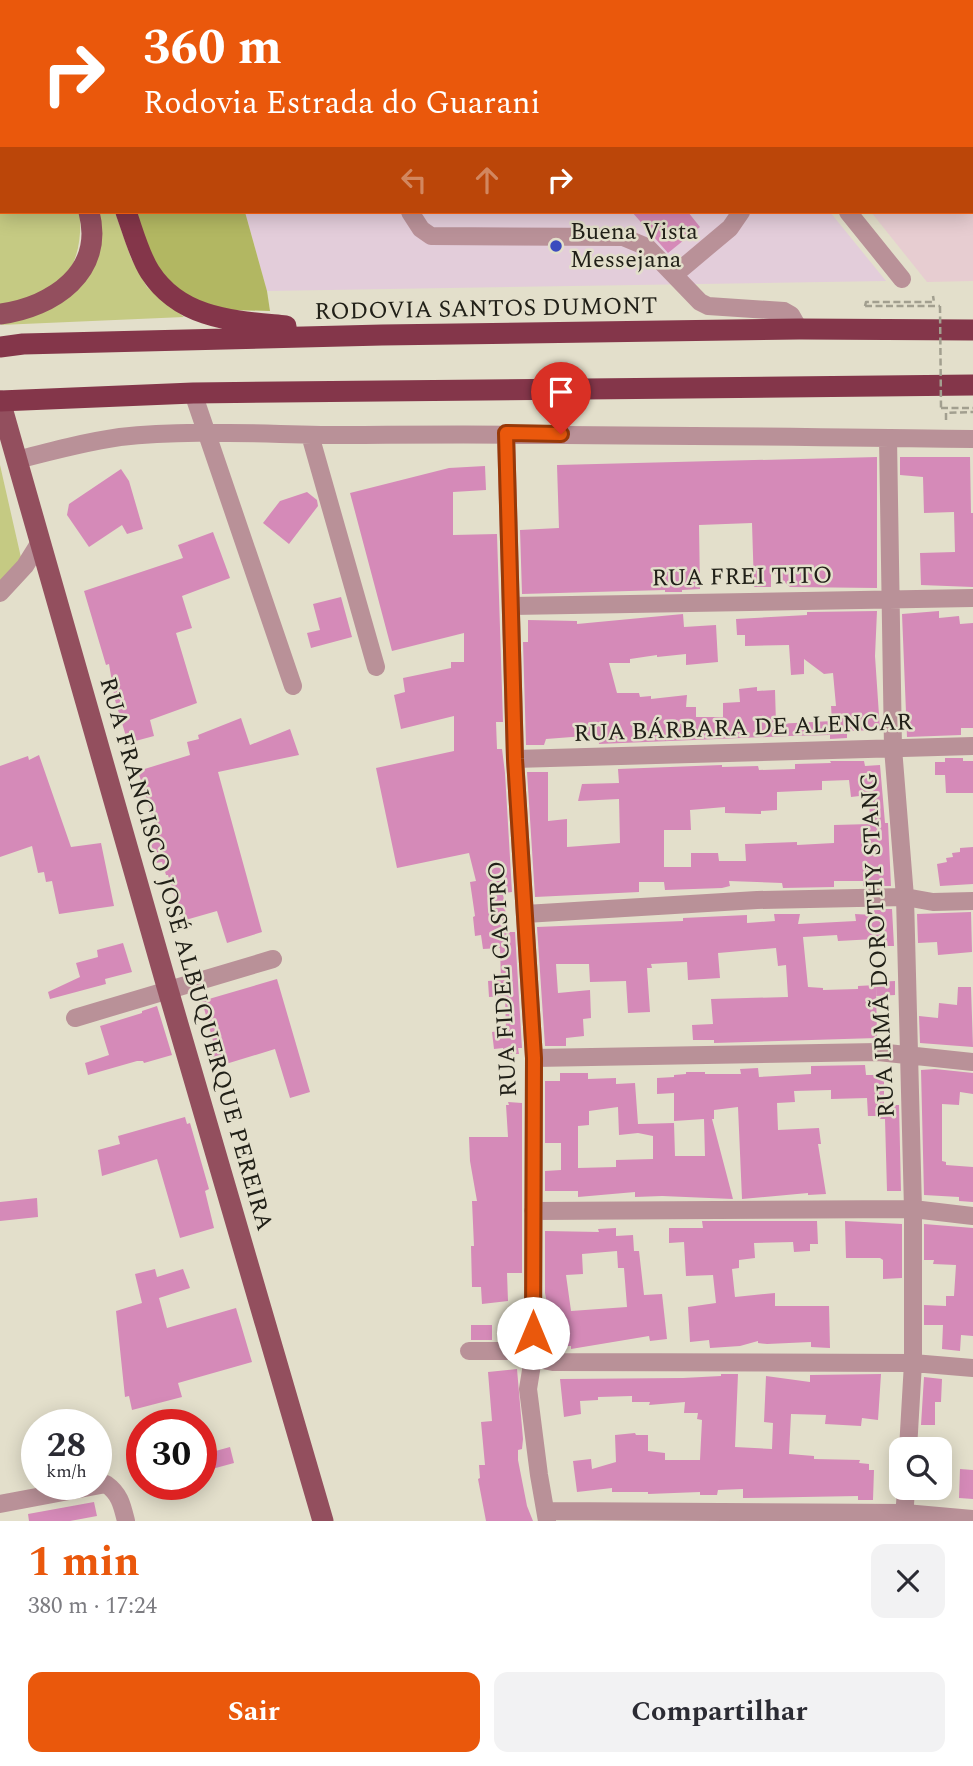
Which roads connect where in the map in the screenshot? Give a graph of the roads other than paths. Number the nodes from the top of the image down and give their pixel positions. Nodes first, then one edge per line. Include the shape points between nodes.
1 (89, 214) edge
2 (127, 214) edge
3 (411, 214) edge
4 (740, 214) edge
5 (850, 214) edge
6 (674, 275) junction
7 (902, 279) dead end
8 (0, 314) edge
9 (800, 329) junction
10 (973, 330) edge
11 (383, 335) junction
12 (0, 348) edge
13 (973, 385) edge
14 (193, 393) junction
15 (0, 401) edge
16 (506, 433) junction
17 (206, 434) junction
18 (310, 435) junction
19 (888, 438) junction
20 (973, 439) edge
21 (17, 460) junction
22 (40, 542) junction
23 (0, 593) edge
24 (891, 598) junction
25 (973, 598) edge
26 (512, 606) junction
27 (376, 667) dead end
28 (293, 686) dead end
29 (973, 746) edge
30 (893, 748) junction
31 (515, 759) junction
32 (905, 897) junction
33 (973, 901) edge
34 (525, 914) junction
35 (273, 959) dead end
36 (168, 990) junction
37 (75, 1018) dead end
38 (908, 1055) junction
39 (534, 1058) junction
40 (973, 1062) edge
41 (913, 1209) junction
42 (533, 1211) junction
43 (973, 1216) edge
44 (469, 1351) dead end
45 (533, 1358) junction
46 (913, 1363) junction
47 (973, 1368) edge
48 (909, 1437) edge
49 (0, 1504) edge
50 (547, 1516) edge
51 (904, 1517) edge
52 (973, 1519) edge
53 (126, 1521) edge
54 (323, 1521) edge

1 - 8 main road via 91,245 81,272 42,304
2 - 11 highway via 150,272 188,308 232,320
3 - 6 street via 431,236 623,237 647,247
4 - 6 street via 730,228
5 - 7 street
6 - 9 street via 708,306 783,311
9 - 10 highway, RODOVIA SANTOS DUMONT
9 - 11 highway, RODOVIA SANTOS DUMONT
11 - 12 highway, RODOVIA SANTOS DUMONT
13 - 14 highway
14 - 15 highway
14 - 17 street
15 - 21 main road, RUA FRANCISCO JOSÉ ALBUQUERQUE PEREIRA
16 - 18 street
16 - 19 street
16 - 26 street, RUA FIDEL CASTRO
17 - 18 street
17 - 21 street via 79,443
17 - 28 street
18 - 27 street
19 - 20 street
19 - 24 street, RUA IRMÃ DOROTHY STANG
21 - 22 main road, RUA FRANCISCO JOSÉ ALBUQUERQUE PEREIRA
22 - 23 street
22 - 36 main road, RUA FRANCISCO JOSÉ ALBUQUERQUE PEREIRA
24 - 25 street, RUA FREI TITO
24 - 26 street, RUA FREI TITO
24 - 30 street, RUA IRMÃ DOROTHY STANG
26 - 31 street, RUA FIDEL CASTRO
29 - 30 street, RUA BÁRBARA DE ALENCAR
30 - 31 street, RUA BÁRBARA DE ALENCAR
30 - 32 street, RUA IRMÃ DOROTHY STANG
31 - 34 street, RUA FIDEL CASTRO
32 - 33 street
32 - 34 street via 757,900
32 - 38 street, RUA IRMÃ DOROTHY STANG
34 - 39 street, RUA FIDEL CASTRO
35 - 36 street
36 - 37 street
36 - 54 main road, RUA FRANCISCO JOSÉ ALBUQUERQUE PEREIRA
38 - 39 street
38 - 40 street
38 - 41 street, RUA IRMÃ DOROTHY STANG
39 - 42 street, RUA FIDEL CASTRO
41 - 42 street
41 - 43 street
41 - 46 street, RUA IRMÃ DOROTHY STANG
42 - 45 street, RUA FIDEL CASTRO
44 - 45 street via 521,1351
45 - 46 street via 553,1362
45 - 50 street, RUA FIDEL CASTRO via 528,1390
46 - 47 street
46 - 48 street, RUA IRMÃ DOROTHY STANG
49 - 53 street via 106,1484 122,1502
50 - 51 street
51 - 52 street

